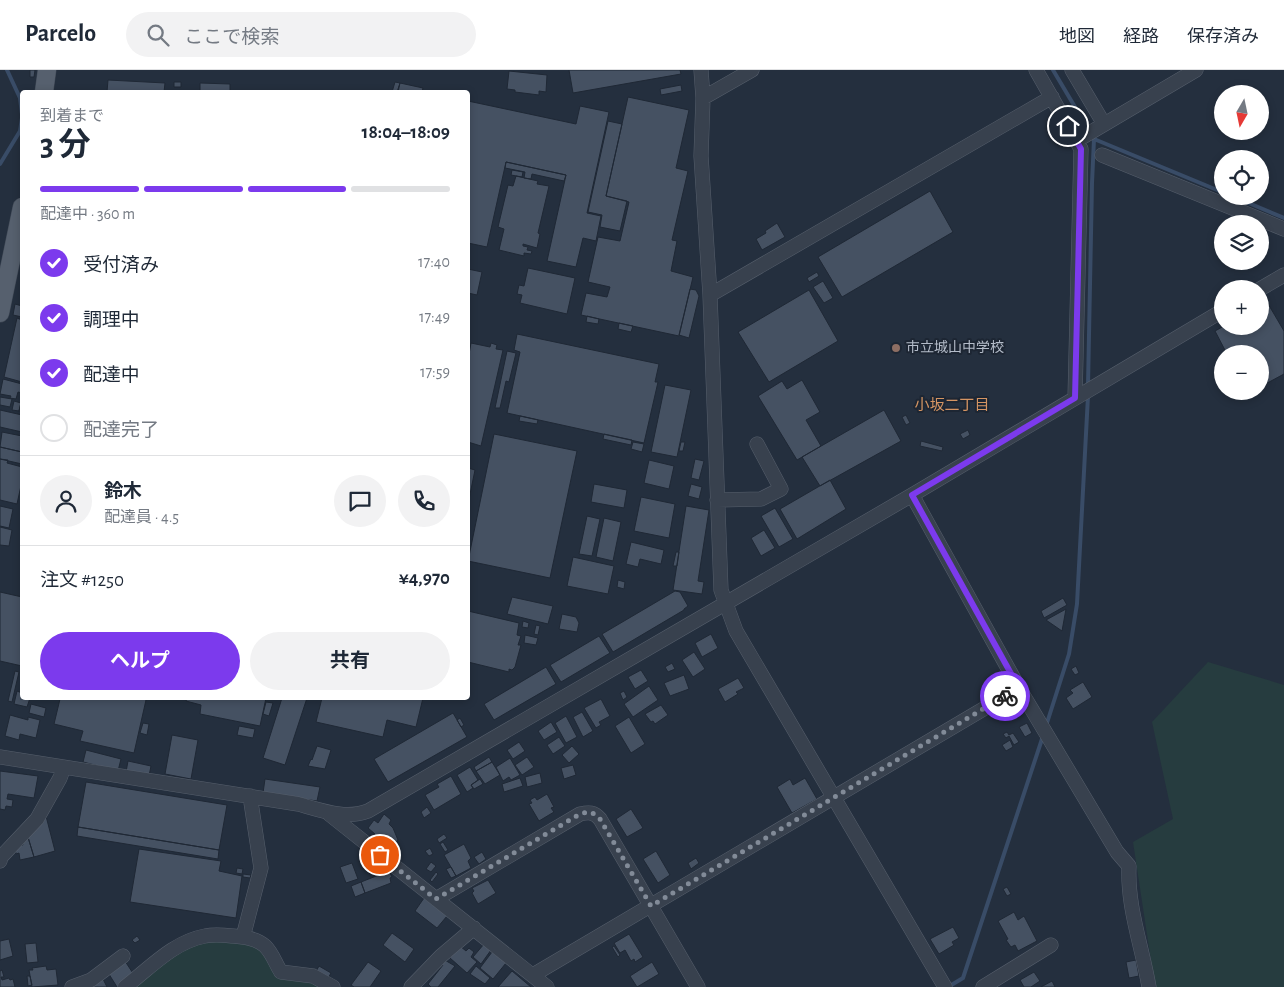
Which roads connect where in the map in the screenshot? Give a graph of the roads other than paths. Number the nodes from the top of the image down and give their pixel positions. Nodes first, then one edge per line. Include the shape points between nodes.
1 (47, 70) edge
2 (701, 70) edge
3 (752, 70) edge
4 (1036, 70) edge
5 (1072, 70) edge
6 (1196, 70) edge
7 (44, 90) edge
8 (1052, 97) junction
9 (703, 98) junction
10 (1102, 125) junction
11 (1079, 139) junction
12 (1102, 155) dead end
13 (20, 216) edge
14 (1284, 230) edge
15 (1284, 275) edge
16 (1269, 284) edge
17 (710, 295) junction
18 (0, 313) edge
19 (1214, 316) edge
20 (1075, 398) junction
21 (757, 444) dead end
22 (912, 495) junction
23 (717, 500) junction
24 (725, 603) junction
25 (1019, 688) junction
26 (0, 757) edge
27 (64, 767) junction
28 (250, 796) junction
29 (835, 798) junction
30 (325, 811) junction
31 (0, 861) edge
32 (436, 899) junction
33 (651, 906) junction
34 (474, 928) junction
35 (243, 937) junction
36 (1050, 945) dead end
37 (124, 956) dead end
38 (533, 975) junction
39 (72, 987) edge
40 (125, 987) edge
41 (332, 987) edge
42 (412, 987) edge
43 (547, 987) edge
44 (698, 987) edge
45 (945, 987) edge
46 (983, 987) edge
47 (1149, 987) edge

1 - 7 main road
2 - 9 street
3 - 9 street
4 - 8 street
5 - 10 street
6 - 10 street
8 - 11 street
8 - 17 street
9 - 17 street via 701,156
10 - 11 street
11 - 20 street
12 - 14 street
13 - 18 main road
15 - 16 street
17 - 23 street
19 - 20 street
20 - 22 street
21 - 23 street via 781,489 761,499
22 - 24 street
22 - 25 street
23 - 24 street via 721,590
24 - 29 street via 736,631
24 - 30 street via 368,811 355,816
25 - 29 street
25 - 47 street via 1117,852 1129,866 1131,908
26 - 27 street
27 - 28 street
27 - 31 street via 37,819
28 - 30 street
28 - 35 street via 261,868
29 - 33 street
29 - 45 street
30 - 32 street
32 - 33 street via 587,812 596,814 600,819
32 - 34 street
33 - 38 street
33 - 44 street
34 - 38 street
34 - 42 street
35 - 40 street via 207,935 194,939 163,956
35 - 41 street via 264,945 281,972 313,976
36 - 46 street
37 - 39 street via 92,980
38 - 43 street

